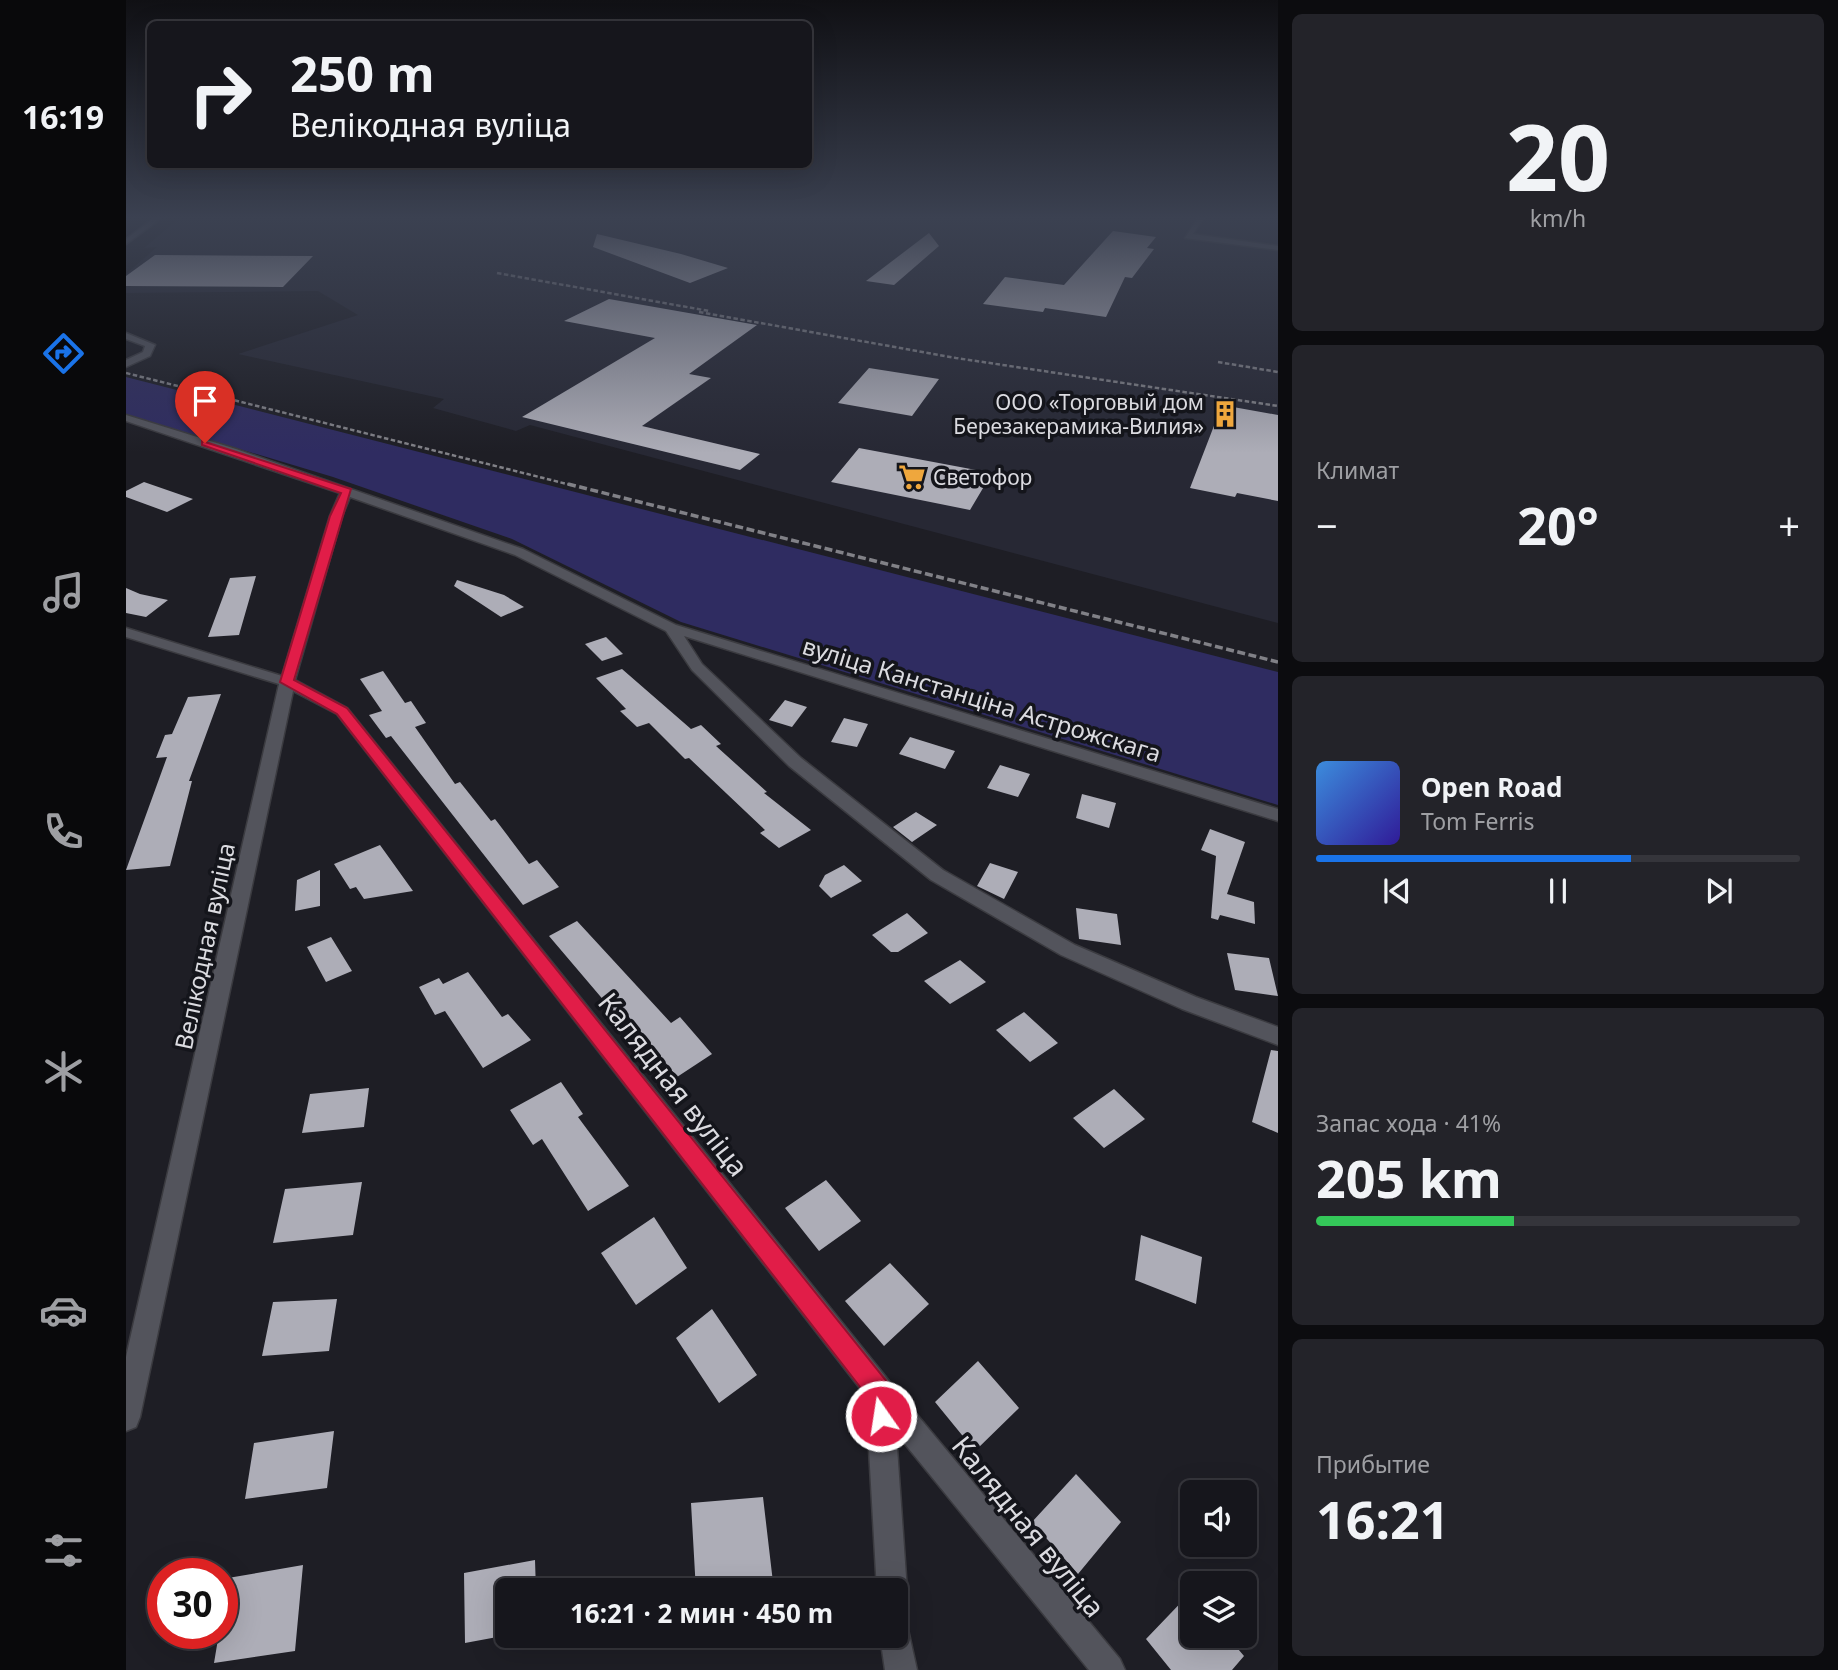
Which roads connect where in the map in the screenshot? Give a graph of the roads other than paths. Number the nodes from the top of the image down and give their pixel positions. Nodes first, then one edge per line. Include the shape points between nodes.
1 (126, 336) edge
2 (126, 364) edge
3 (126, 418) edge
4 (347, 491) junction
5 (671, 628) junction
6 (126, 632) edge
7 (287, 682) junction
8 (1278, 815) edge
9 (1278, 1036) edge
10 (880, 1391) junction
11 (126, 1417) edge
12 (891, 1578) edge
13 (898, 1648) edge
14 (901, 1670) edge
15 (1109, 1670) edge

1 - 2 street via 150,345 147,354
3 - 4 street, вуліца Канстанціна Астрожскага
4 - 5 street, вуліца Канстанціна Астрожскага via 519,552
4 - 7 street, Велікодная вуліца via 335,516
5 - 8 street, вуліца Канстанціна Астрожскага
5 - 9 street, вуліца Канстанціна Астрожскага via 697,667 795,762 937,875 1068,950
6 - 7 street, Калядная вуліца
7 - 10 street, Калядная вуліца via 342,711
7 - 11 street, Велікодная вуліца
10 - 12 street
10 - 15 street, Калядная вуліца
13 - 14 street

